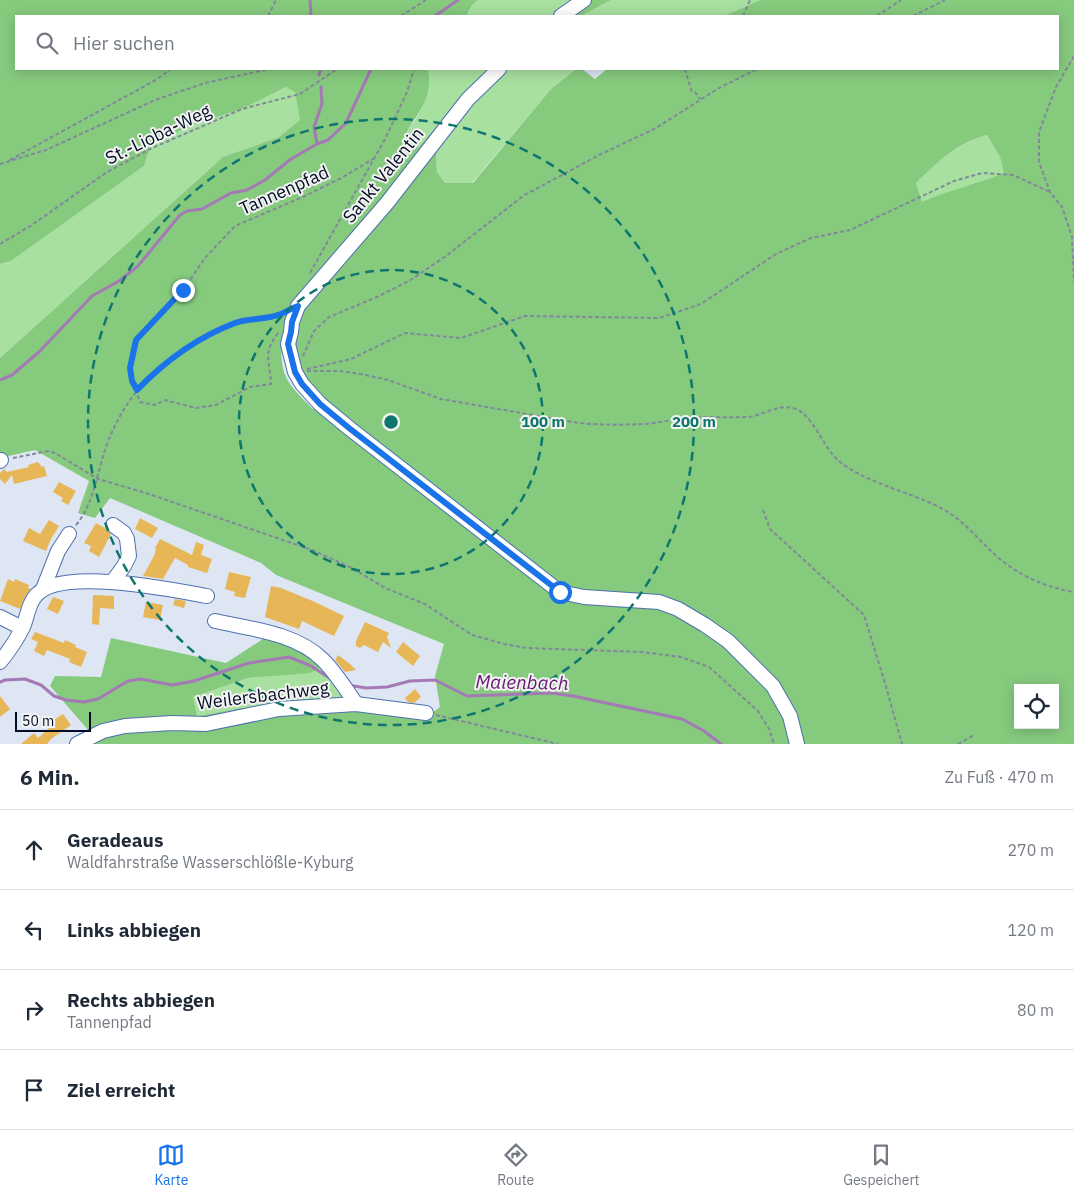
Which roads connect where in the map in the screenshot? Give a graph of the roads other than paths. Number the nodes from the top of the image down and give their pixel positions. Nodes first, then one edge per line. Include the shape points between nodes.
1 (584, 0) edge
2 (562, 15) edge
3 (498, 70) edge
4 (113, 525) dead end
5 (69, 534) road end
6 (113, 581) junction
7 (44, 589) junction
8 (207, 596) dead end
9 (0, 617) edge
10 (215, 621) dead end
11 (22, 628) junction
12 (0, 661) edge
13 (356, 704) junction
14 (426, 713) road end
15 (77, 744) edge
16 (797, 744) edge

1 - 2 street
3 - 16 street, Sankt Valentin via 468,99 387,203 298,306 288,344 295,372 320,404 560,592 605,600 659,602 678,608 728,641 773,686 790,716
4 - 6 street via 124,532 129,556
5 - 7 street via 58,552
6 - 7 street via 61,584
6 - 8 street
7 - 11 street via 34,598
9 - 11 street
10 - 13 street via 302,644 323,659
11 - 12 street
13 - 14 street, Weilersbachweg
13 - 15 street, Weilersbachweg via 279,709 206,724 125,726 103,731

